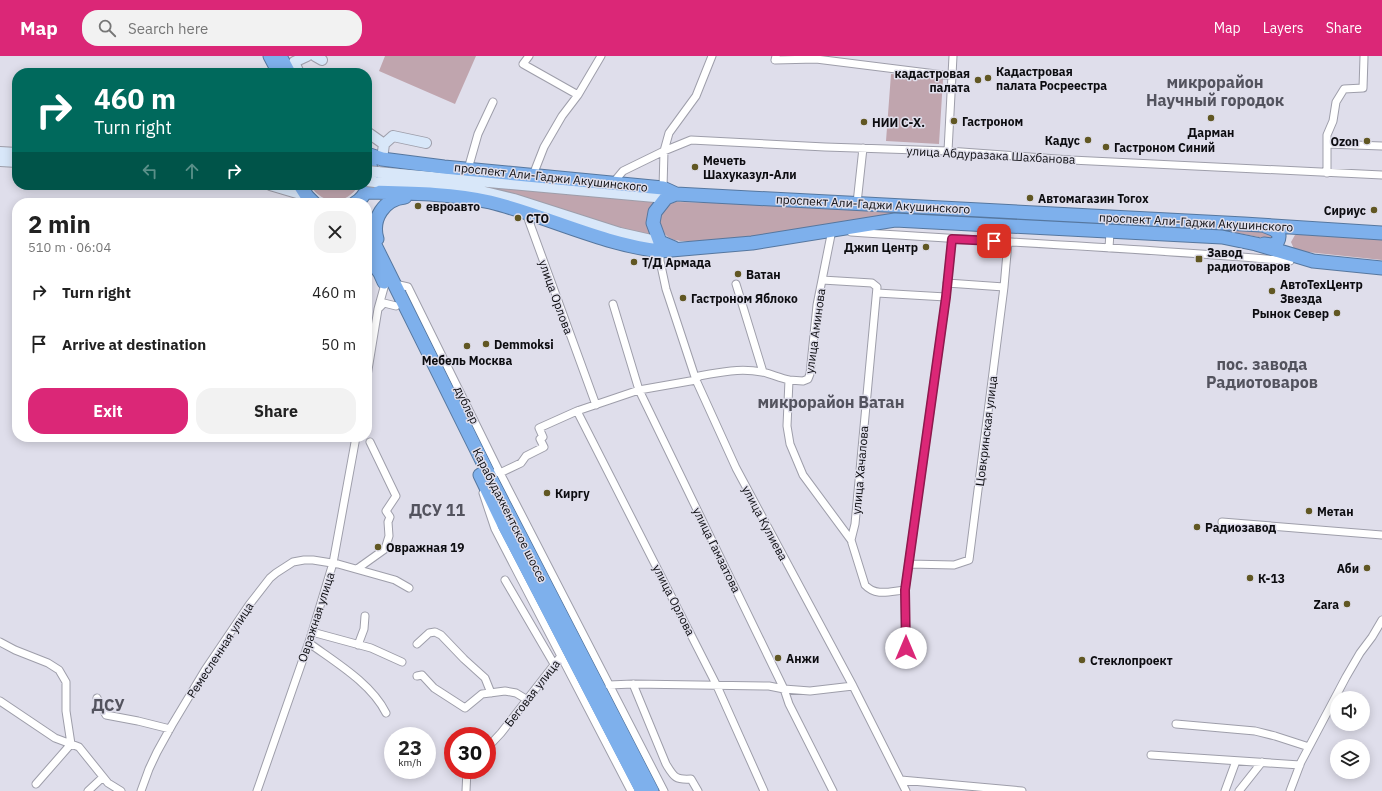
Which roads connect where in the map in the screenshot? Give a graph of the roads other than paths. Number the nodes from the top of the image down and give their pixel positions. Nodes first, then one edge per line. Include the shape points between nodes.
1 (270, 56) edge
2 (280, 56) edge
3 (307, 56) edge
4 (529, 56) edge
5 (601, 56) edge
6 (712, 56) edge
7 (776, 56) edge
8 (953, 56) edge
9 (1364, 57) dead end
10 (291, 64) edge
11 (276, 68) edge
12 (952, 76) junction
13 (578, 95) junction
14 (493, 102) dead end
15 (372, 136) edge
16 (1382, 142) edge
17 (384, 144) junction
18 (426, 144) dead end
19 (1327, 144) junction
20 (1382, 146) edge
21 (863, 148) junction
22 (664, 151) junction
23 (948, 151) junction
24 (0, 152) edge
25 (12, 153) edge
26 (0, 161) edge
27 (12, 162) edge
28 (468, 170) junction
29 (1327, 172) junction
30 (533, 175) junction
31 (1382, 175) edge
32 (372, 176) edge
33 (613, 183) junction
34 (372, 184) edge
35 (372, 184) edge
36 (372, 184) edge
37 (372, 184) edge
38 (283, 190) edge
39 (668, 193) junction
40 (430, 194) junction
41 (305, 198) edge
42 (857, 203) junction
43 (950, 208) junction
44 (526, 213) junction
45 (949, 223) junction
46 (1261, 225) junction
47 (1301, 227) junction
48 (1032, 228) junction
49 (832, 230) junction
50 (1110, 232) junction
51 (1382, 233) edge
52 (372, 239) edge
53 (952, 239) junction
54 (1008, 242) junction
55 (1032, 243) junction
56 (1256, 244) junction
57 (660, 247) junction
58 (1109, 248) junction
59 (1290, 254) junction
60 (382, 260) junction
61 (372, 261) edge
62 (1382, 268) edge
63 (822, 280) junction
64 (947, 283) junction
65 (390, 284) junction
66 (736, 284) dead end
67 (1004, 287) junction
68 (877, 294) junction
69 (946, 297) junction
70 (613, 304) dead end
71 (396, 306) junction
72 (378, 308) junction
73 (372, 345) edge
74 (763, 372) junction
75 (696, 380) junction
76 (789, 380) junction
77 (639, 390) junction
78 (596, 404) junction
79 (577, 411) junction
80 (355, 442) edge
81 (370, 442) dead end
82 (484, 473) junction
83 (500, 473) junction
84 (1222, 522) dead end
85 (1382, 535) edge
86 (851, 540) junction
87 (336, 564) junction
88 (909, 564) junction
89 (357, 569) junction
90 (505, 580) dead end
91 (409, 588) dead end
92 (905, 590) junction
93 (365, 616) dead end
94 (1382, 620) edge
95 (312, 632) junction
96 (0, 642) edge
97 (309, 642) junction
98 (417, 644) dead end
99 (358, 645) junction
100 (561, 656) junction
101 (402, 662) dead end
102 (906, 663) dead end
103 (554, 664) junction
104 (417, 676) dead end
105 (633, 684) junction
106 (609, 686) junction
107 (717, 686) junction
108 (853, 686) junction
109 (784, 689) junction
110 (491, 693) junction
111 (97, 698) dead end
112 (526, 699) junction
113 (0, 701) edge
114 (386, 713) dead end
115 (1176, 724) dead end
116 (170, 729) junction
117 (496, 738) edge
118 (71, 744) junction
119 (1309, 747) junction
120 (1151, 755) dead end
121 (1236, 761) junction
122 (1262, 762) junction
123 (1300, 765) junction
124 (103, 777) junction
125 (467, 779) edge
126 (901, 780) junction
127 (36, 784) dead end
128 (961, 788) edge
129 (1290, 790) edge
130 (88, 791) edge
131 (121, 791) edge
132 (141, 791) edge
133 (257, 791) edge
134 (466, 791) edge
135 (631, 791) edge
136 (642, 791) edge
137 (652, 791) edge
138 (664, 791) edge
139 (698, 791) edge
140 (764, 791) edge
141 (832, 791) edge
142 (906, 791) edge
143 (1021, 791) edge
144 (1225, 791) edge
145 (1239, 791) edge

1 - 11 highway
2 - 10 highway
3 - 10 main road
4 - 13 street via 523,64
5 - 13 street
6 - 22 street via 696,96 669,133
7 - 12 street via 775,60 816,59
8 - 12 street
9 - 19 street via 1363,88 1344,89 1336,102
12 - 23 street
13 - 30 street via 544,147
14 - 28 street via 478,134
15 - 17 main road
16 - 20 street
17 - 18 main road via 393,136
17 - 32 main road
19 - 20 street
19 - 29 street
21 - 22 street, улица Абдуразака Шахбанова via 691,140
21 - 23 street, улица Абдуразака Шахбанова
21 - 42 street
22 - 33 street, улица Абдуразака Шахбанова via 623,170
22 - 39 street
23 - 29 street, улица Абдуразака Шахбанова via 1071,160
24 - 25 main road
26 - 27 main road
28 - 30 highway, проспект Али-Гаджи Акушинского
28 - 34 highway, проспект Али-Гаджи Акушинского
29 - 31 street, улица Абдуразака Шахбанова
30 - 33 highway, проспект Али-Гаджи Акушинского
33 - 39 highway, проспект Али-Гаджи Акушинского
35 - 39 main road
36 - 40 highway, проспект Али-Гаджи Акушинского
37 - 57 main road via 477,190 514,199
38 - 41 main road
39 - 42 highway, проспект Али-Гаджи Акушинского
39 - 57 highway via 655,212 653,223
40 - 44 highway, проспект Али-Гаджи Акушинского via 490,202
40 - 60 highway via 400,197 390,201 383,208 375,226
42 - 43 highway, проспект Али-Гаджи Акушинского
43 - 45 highway via 953,216
43 - 46 highway, проспект Али-Гаджи Акушинского
44 - 57 highway, проспект Али-Гаджи Акушинского via 610,240 647,249
44 - 78 street, улица Орлова
45 - 48 highway, проспект Али-Гаджи Акушинского
45 - 49 highway, проспект Али-Гаджи Акушинского via 895,220
46 - 47 highway, проспект Али-Гаджи Акушинского
46 - 56 highway via 1277,231 1279,241 1272,245
47 - 51 highway, проспект Али-Гаджи Акушинского
47 - 59 highway via 1294,228 1287,236 1286,244
48 - 50 highway, проспект Али-Гаджи Акушинского
48 - 55 street
49 - 53 street
49 - 57 highway, проспект Али-Гаджи Акушинского via 752,243 677,249
49 - 63 street, улица Аминова
50 - 56 highway, проспект Али-Гаджи Акушинского via 1222,237
50 - 58 street
52 - 60 highway, Карабудахкентское шоссе
53 - 54 street
53 - 64 street
54 - 55 street
54 - 67 street, Цовкринская улица
55 - 58 street
56 - 59 highway, проспект Али-Гаджи Акушинского
57 - 75 street, улица Кулиева via 666,289
58 - 59 street via 1290,261
59 - 62 highway, проспект Али-Гаджи Акушинского via 1316,261
60 - 65 highway, Карабудахкентское шоссе
61 - 65 highway, Карабудахкентское шоссе
63 - 68 street, улица Хачалова via 872,283 877,287
63 - 76 street, улица Аминова via 810,374 808,379 803,381
64 - 67 street
64 - 69 street
65 - 71 highway, Карабудахкентское шоссе
65 - 72 street
65 - 82 highway, Карабудахкентское шоссе
65 - 83 street, дублер via 408,286
66 - 74 street
67 - 88 street, Цовкринская улица via 970,560 954,565
68 - 69 street
68 - 86 street, улица Хачалова via 855,524
69 - 88 street
70 - 77 street, улица Гамзатова
71 - 72 street via 384,303
71 - 82 highway, Карабудахкентское шоссе
72 - 73 street
74 - 75 street via 727,371 699,376
74 - 76 street
75 - 77 street
75 - 108 street, улица Кулиева via 736,468
76 - 86 street, улица Аминова via 787,426 790,444 803,475
77 - 78 street
77 - 109 street, улица Гамзатова
78 - 79 street
79 - 83 street via 539,428 544,447 526,456 521,463
79 - 107 street, улица Орлова
80 - 87 street, Овражная улица
81 - 89 street via 396,496 386,511 390,517 385,549
82 - 83 street
82 - 100 street via 484,496 495,529
82 - 136 highway, Карабудахкентское шоссе via 504,525
82 - 137 highway, Карабудахкентское шоссе
83 - 106 street, дублер
84 - 85 street
86 - 92 street, улица Аминова via 865,585 870,590 877,593
87 - 89 street, Ремесленная улица
87 - 95 street, Овражная улица
87 - 116 street, Ремесленная улица via 313,560 293,562 270,578 220,648
88 - 92 street
89 - 91 street, Ремесленная улица via 395,580
90 - 103 street
92 - 102 street
93 - 99 street via 364,629
94 - 119 street via 1346,677
95 - 97 street, Овражная улица
95 - 99 street
96 - 118 street via 59,670 66,682 66,711
97 - 114 street via 358,678
97 - 133 street, Овражная улица
98 - 110 street via 429,633 441,635 485,678
99 - 101 street
100 - 103 street, Беговая улица
100 - 135 street
103 - 112 street, Беговая улица
104 - 110 street via 422,675 434,688 465,708 482,694
105 - 106 street
105 - 107 street
105 - 139 street via 666,764 680,780 691,779
106 - 138 street, дублер
107 - 109 street via 768,686
107 - 140 street, улица Орлова
108 - 109 street via 810,691
108 - 126 street, улица Кулиева
109 - 141 street, улица Гамзатова
110 - 112 street via 505,691 516,693
111 - 116 street via 106,716
112 - 117 street, Беговая улица
113 - 118 street via 55,738
115 - 119 street via 1255,731
116 - 132 street, Ремесленная улица via 148,769
118 - 124 street via 79,747
118 - 127 street
119 - 123 street
120 - 121 street
121 - 122 street
121 - 144 street
122 - 123 street
122 - 145 street
123 - 129 street
124 - 130 street
124 - 131 street
125 - 134 street
126 - 128 street
126 - 142 street, улица Кулиева
128 - 143 street

